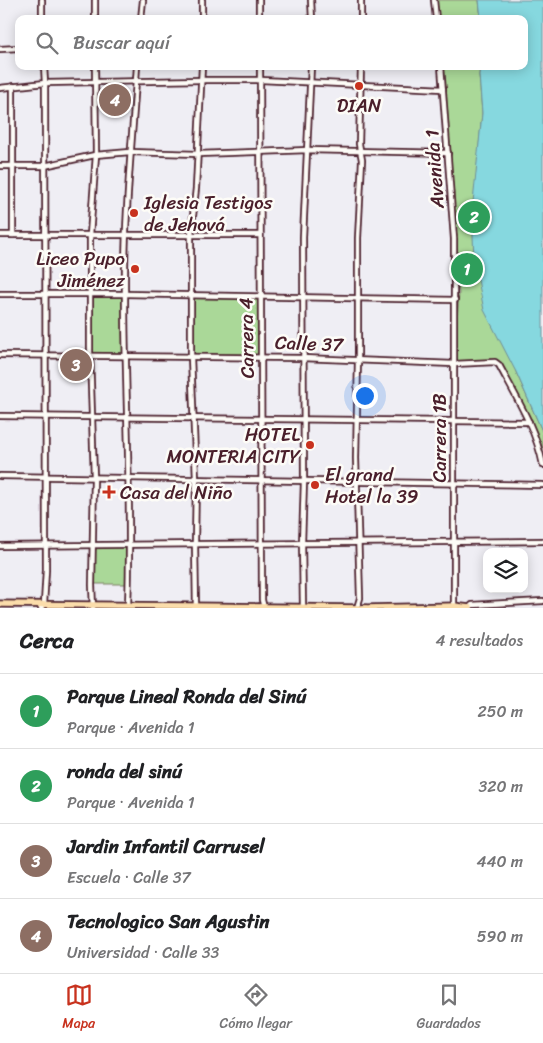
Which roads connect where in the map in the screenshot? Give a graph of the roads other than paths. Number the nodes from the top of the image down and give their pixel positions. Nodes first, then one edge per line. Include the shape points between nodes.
1 (42, 0) edge
2 (95, 0) edge
3 (143, 0) edge
4 (202, 0) edge
5 (259, 0) edge
6 (312, 0) edge
7 (361, 0) edge
8 (434, 0) edge
9 (42, 15) edge
10 (95, 15) edge
11 (141, 15) edge
12 (202, 15) edge
13 (259, 15) edge
14 (312, 15) edge
15 (361, 15) edge
16 (436, 15) edge
17 (15, 48) edge
18 (0, 49) edge
19 (44, 70) edge
20 (95, 70) edge
21 (137, 70) edge
22 (202, 70) edge
23 (260, 70) edge
24 (311, 70) edge
25 (361, 70) edge
26 (441, 70) edge
27 (202, 80) junction
28 (261, 80) junction
29 (95, 82) junction
30 (136, 82) junction
31 (46, 83) junction
32 (310, 83) junction
33 (361, 85) junction
34 (13, 86) junction
35 (0, 88) edge
36 (443, 89) junction
37 (308, 150) junction
38 (130, 152) junction
39 (261, 152) junction
40 (361, 152) junction
41 (448, 153) junction
42 (198, 154) junction
43 (96, 155) junction
44 (0, 166) edge
45 (44, 166) junction
46 (14, 167) junction
47 (0, 235) edge
48 (13, 235) junction
49 (45, 235) junction
50 (90, 235) junction
51 (125, 235) junction
52 (191, 235) junction
53 (260, 235) junction
54 (454, 270) joint
55 (0, 294) edge
56 (45, 294) junction
57 (125, 294) junction
58 (90, 295) junction
59 (190, 295) junction
60 (260, 297) junction
61 (302, 297) junction
62 (357, 299) junction
63 (454, 300) junction
64 (0, 354) edge
65 (45, 354) junction
66 (90, 354) junction
67 (126, 355) junction
68 (191, 356) junction
69 (261, 357) junction
70 (302, 358) junction
71 (358, 360) junction
72 (454, 364) junction
73 (0, 416) edge
74 (46, 417) junction
75 (91, 417) junction
76 (127, 418) junction
77 (194, 418) junction
78 (262, 419) junction
79 (304, 420) junction
80 (356, 420) junction
81 (453, 421) junction
82 (529, 422) junction
83 (543, 465) edge
84 (0, 476) edge
85 (46, 477) junction
86 (94, 478) junction
87 (129, 478) junction
88 (196, 479) junction
89 (263, 480) junction
90 (304, 481) junction
91 (357, 482) junction
92 (454, 483) junction
93 (543, 485) edge
94 (543, 541) edge
95 (455, 542) junction
96 (359, 543) junction
97 (195, 544) junction
98 (262, 544) junction
99 (302, 544) junction
100 (93, 545) junction
101 (129, 545) junction
102 (0, 546) edge
103 (46, 546) junction
104 (360, 598) junction
105 (543, 601) edge
106 (0, 604) edge
107 (128, 605) junction
108 (43, 606) edge
109 (92, 606) edge
110 (454, 606) junction
111 (149, 607) edge
112 (196, 607) edge
113 (262, 607) edge
114 (303, 607) edge
115 (357, 608) edge
116 (366, 608) edge
117 (469, 608) edge

1 - 9 street
2 - 10 street
3 - 11 street
4 - 12 street
5 - 13 street
6 - 14 street
7 - 15 street
8 - 16 street
17 - 18 street
19 - 31 street
20 - 29 street
21 - 30 street
22 - 27 street
23 - 28 street, Carrera 4
24 - 32 street
25 - 33 street
26 - 36 street, Avenida 1
27 - 28 street
27 - 30 street
27 - 42 street
28 - 32 street
28 - 39 street, Carrera 4
29 - 30 street
29 - 31 street
29 - 43 street
30 - 38 street
31 - 34 street
31 - 45 street
32 - 33 street
32 - 37 street
33 - 36 street
33 - 40 street
34 - 35 street
34 - 46 street
36 - 41 street, Avenida 1
37 - 39 street
37 - 40 street
37 - 61 street
38 - 42 street
38 - 43 street
38 - 51 street
39 - 42 street
39 - 53 street, Carrera 4
40 - 41 street
40 - 62 street
41 - 54 street, Avenida 1
42 - 52 street
43 - 45 street
43 - 50 street
44 - 46 street
45 - 46 street
45 - 49 street
46 - 48 street
47 - 48 street
48 - 49 street
49 - 50 street
49 - 56 street
50 - 51 street
50 - 58 street
51 - 52 street
51 - 57 street
52 - 53 street
52 - 59 street
53 - 60 street, Carrera 4
54 - 63 street, Carrera 1B
55 - 56 street
56 - 58 street
56 - 65 street
57 - 58 street
57 - 59 street
57 - 67 street
58 - 66 street
59 - 60 street
59 - 68 street
60 - 61 street
60 - 69 street, Carrera 4
61 - 62 street
61 - 70 street
62 - 63 street
62 - 71 street
63 - 72 street, Carrera 1B
64 - 65 street, Calle 37
65 - 66 street, Calle 37
65 - 74 street
66 - 67 street, Calle 37
66 - 75 street
67 - 68 street, Calle 37
67 - 76 street
68 - 69 street, Calle 37
68 - 77 street
69 - 70 street, Calle 37
69 - 78 street, Carrera 4
70 - 71 street, Calle 37
70 - 79 street
71 - 72 street, Calle 37
71 - 80 street
72 - 81 street, Carrera 1B
72 - 82 street, Calle 37 via 497,363
73 - 74 street
74 - 75 street
74 - 85 street
75 - 76 street
75 - 86 street
76 - 77 street
76 - 87 street
77 - 78 street
77 - 88 street
78 - 79 street
78 - 89 street, Carrera 4
79 - 80 street
79 - 90 street
80 - 81 street
80 - 91 street
81 - 82 street
81 - 92 street, Carrera 1B
82 - 83 street
84 - 85 street
85 - 86 street
85 - 103 street
86 - 87 street
86 - 100 street
87 - 88 street
87 - 101 street
88 - 89 street
88 - 97 street
89 - 90 street
89 - 98 street, Carrera 4
90 - 91 street
90 - 99 street
91 - 92 street
91 - 96 street
92 - 93 street
92 - 95 street, Carrera 1B
94 - 95 street
95 - 96 street
95 - 110 street, Carrera 1B
96 - 99 street
96 - 104 street
97 - 98 street
97 - 101 street
97 - 112 street
98 - 99 street
98 - 113 street, Carrera 4
99 - 114 street
100 - 101 street
100 - 103 street
100 - 109 street
101 - 107 street
102 - 103 street
103 - 108 street
104 - 115 street
104 - 116 street
105 - 117 street via 472,605
106 - 108 main road
107 - 109 main road
107 - 111 main road
108 - 109 main road
110 - 116 main road
110 - 117 main road
111 - 112 main road
112 - 113 main road
113 - 114 main road
114 - 115 main road
115 - 116 main road

